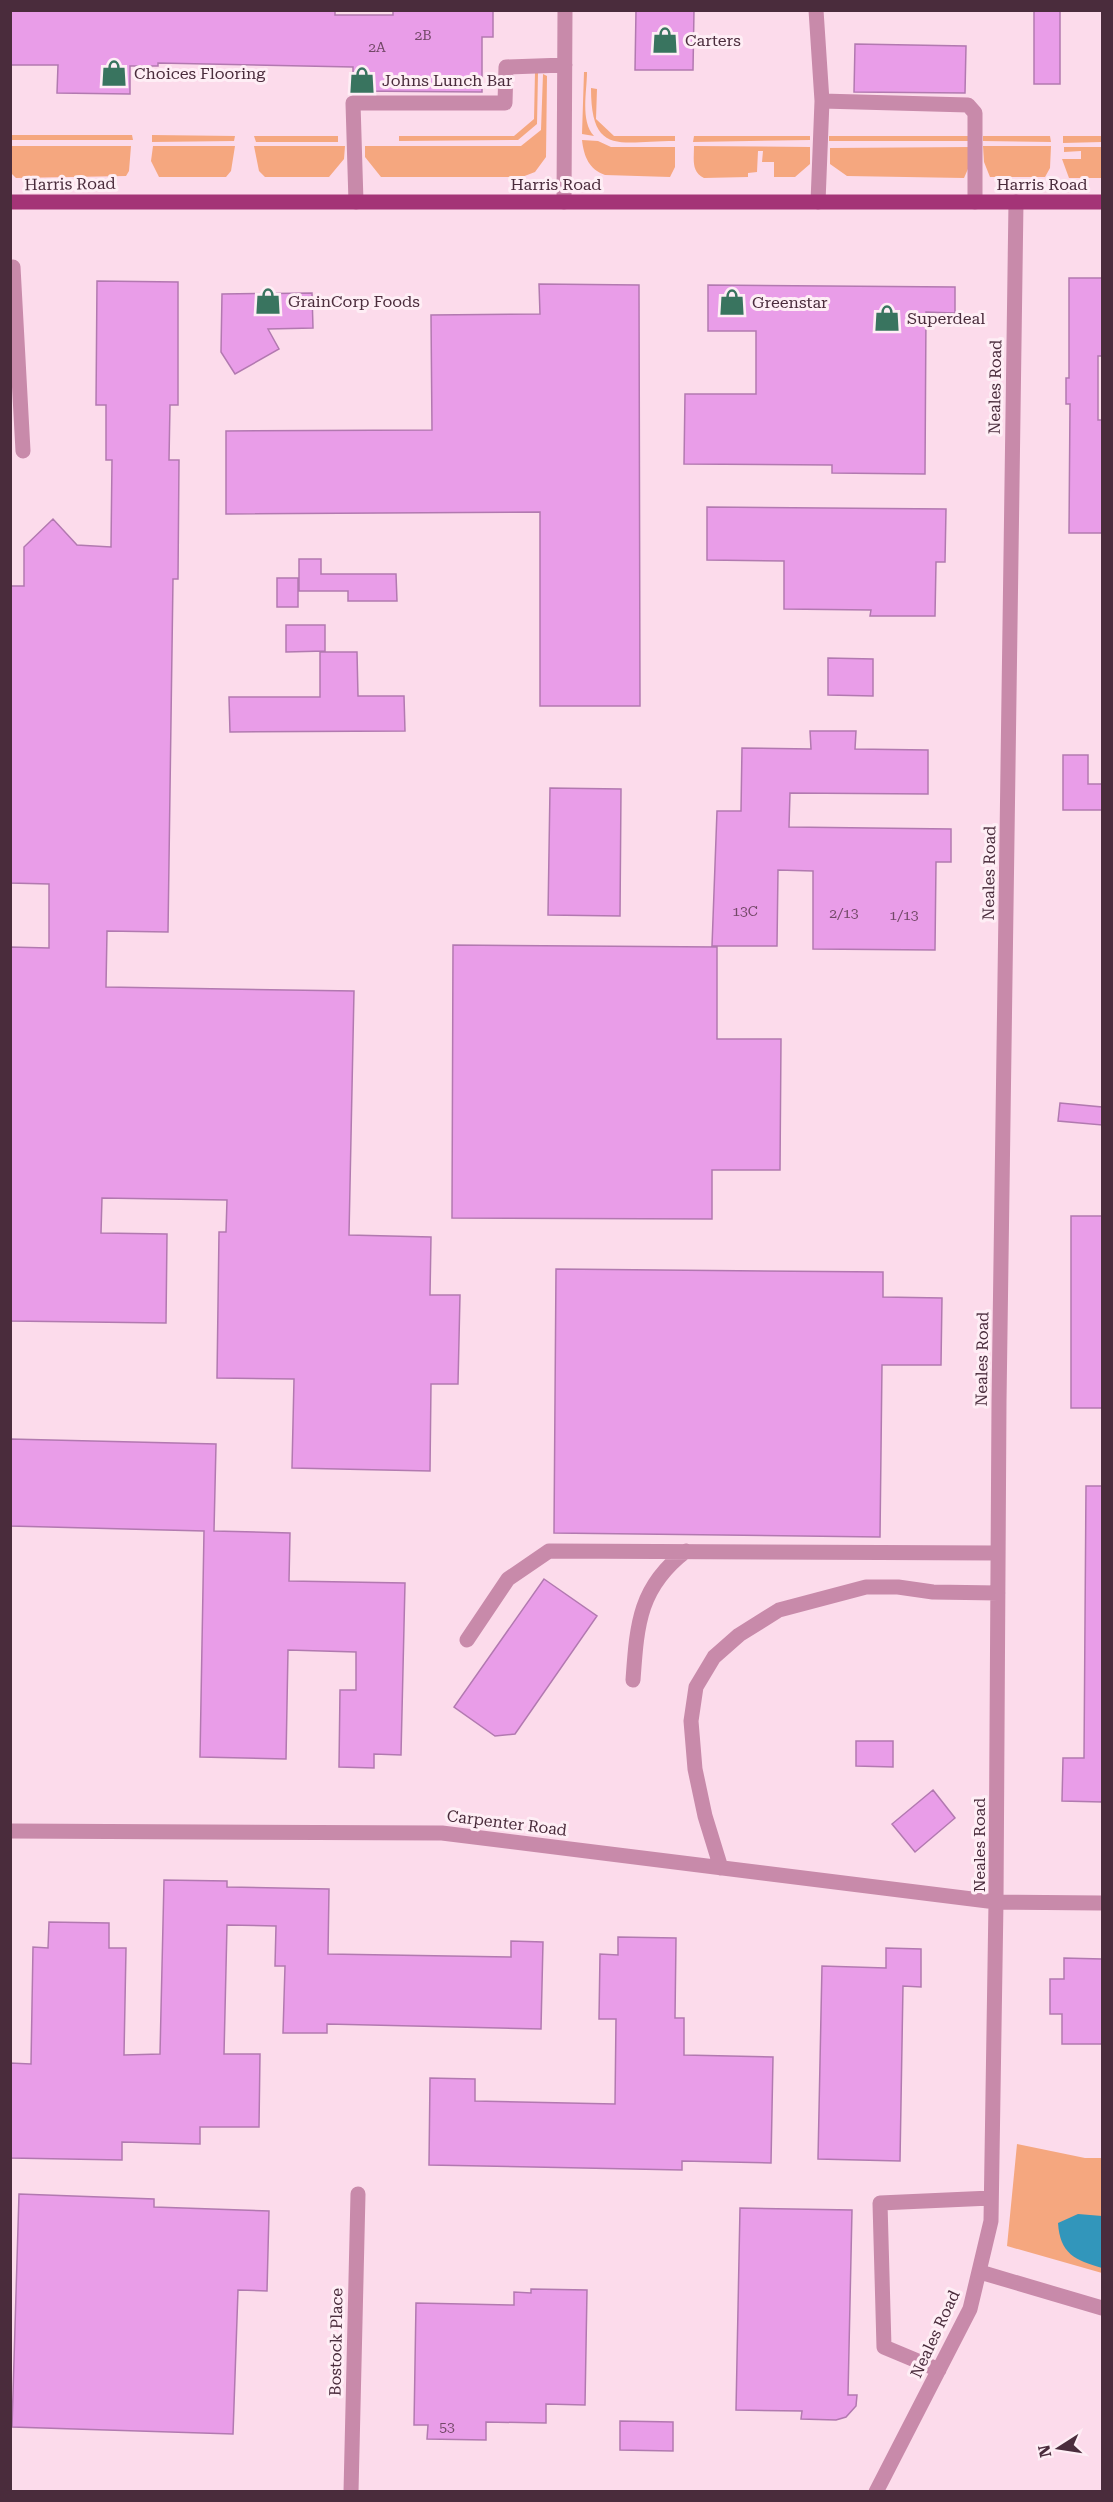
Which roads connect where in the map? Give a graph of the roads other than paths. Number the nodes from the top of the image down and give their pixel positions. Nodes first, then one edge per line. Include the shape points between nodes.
1 (565, 10) edge
2 (816, 10) edge
3 (566, 65) junction
4 (822, 101) junction
5 (10, 202) edge
6 (356, 202) junction
7 (564, 202) junction
8 (818, 202) junction
9 (975, 202) junction
10 (1016, 202) junction
11 (1102, 202) edge
12 (13, 267) dead end
13 (23, 451) dead end
14 (686, 1551) junction
15 (998, 1553) junction
16 (998, 1593) junction
17 (467, 1640) dead end
18 (633, 1680) dead end
19 (10, 1831) edge
20 (721, 1868) junction
21 (996, 1902) junction
22 (1102, 1903) edge
23 (358, 2194) dead end
24 (991, 2198) junction
25 (980, 2272) junction
26 (1102, 2308) edge
27 (939, 2370) junction
28 (351, 2492) edge
29 (876, 2492) edge

1 - 3 street
2 - 4 street
3 - 6 street via 506,67 505,103 353,103
3 - 7 street
4 - 8 street
4 - 9 street via 968,105 975,113
5 - 6 main road, Harris Road
6 - 7 main road, Harris Road
7 - 8 main road, Harris Road
8 - 9 main road, Harris Road
9 - 10 main road, Harris Road
10 - 11 main road, Harris Road
10 - 15 street, Neales Road
12 - 13 street
14 - 15 street
14 - 17 street via 549,1551 508,1579
14 - 18 street via 669,1564 651,1589 637,1628
15 - 16 street, Neales Road
16 - 20 street via 866,1587 780,1610 739,1635 714,1657 696,1687 691,1721 695,1768
16 - 21 street, Neales Road
19 - 20 street, Carpenter Road via 442,1833
20 - 21 street, Carpenter Road
21 - 22 street, Carpenter Road
21 - 24 street, Neales Road
23 - 28 street, Bostock Place
24 - 25 street, Neales Road via 991,2221
24 - 27 street via 880,2203 884,2347
25 - 26 street
25 - 27 street, Neales Road via 970,2309
27 - 29 street, Neales Road

